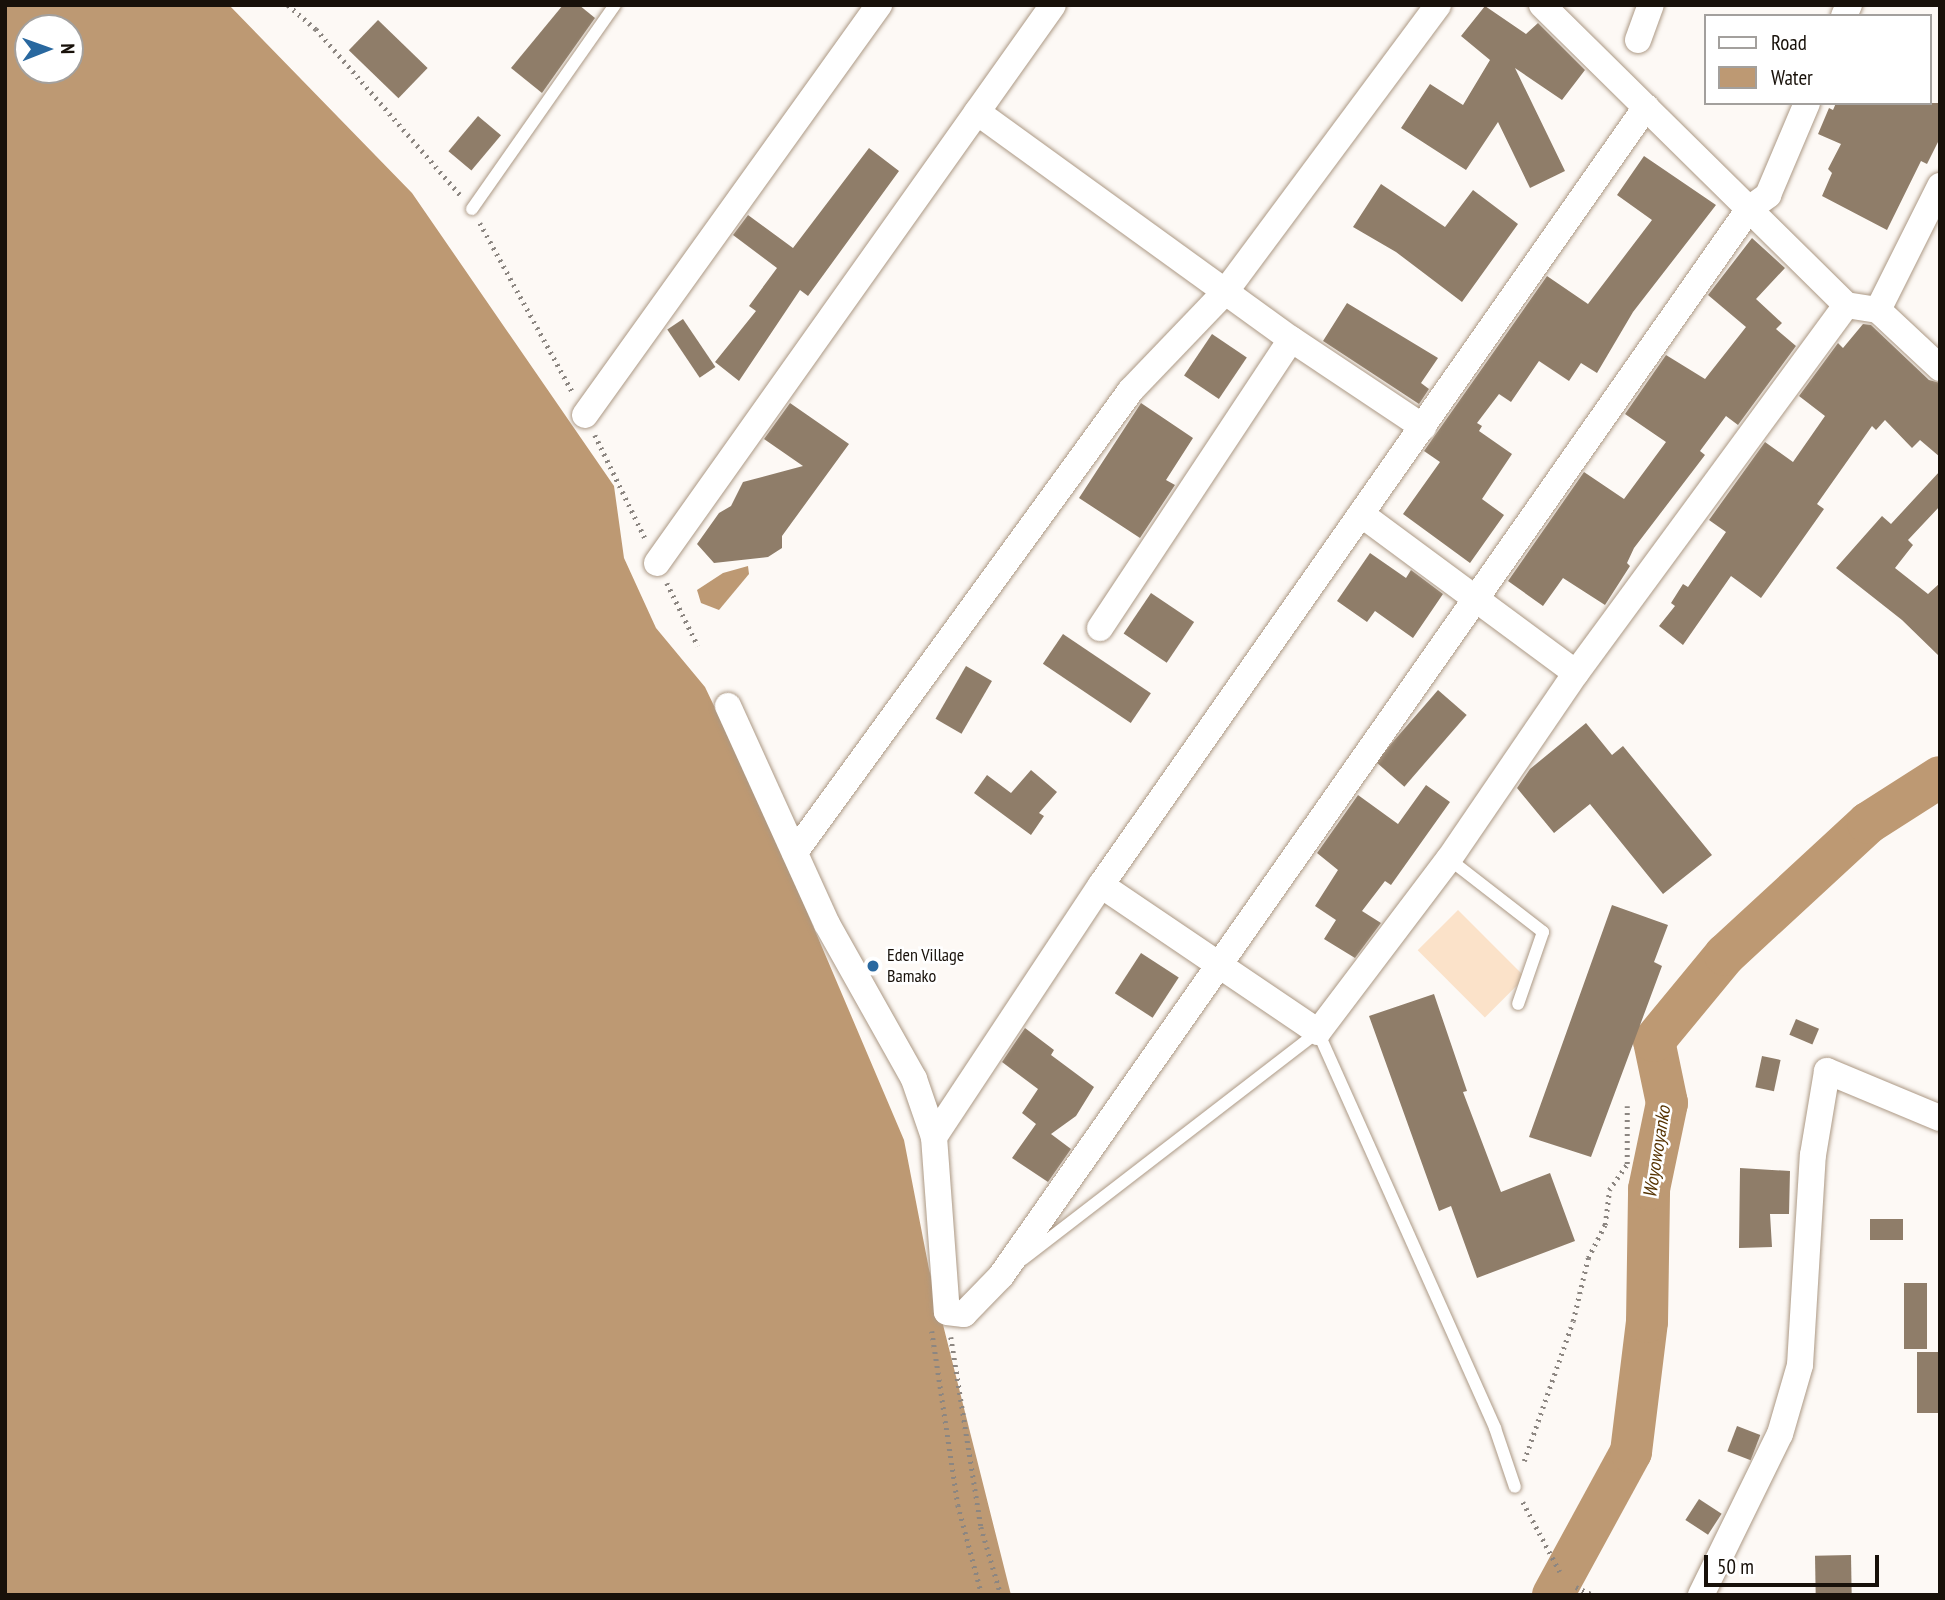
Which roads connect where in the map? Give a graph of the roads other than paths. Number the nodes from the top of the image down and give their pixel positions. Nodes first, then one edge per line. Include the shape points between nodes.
1 (615, 5) edge
2 (879, 5) edge
3 (1053, 5) edge
4 (1438, 5) edge
5 (1542, 5) edge
6 (1651, 5) edge
7 (1638, 40) dead end
8 (1806, 105) edge
9 (1646, 107) junction
10 (977, 112) junction
11 (1940, 186) edge
12 (472, 209) road end
13 (1749, 209) junction
14 (1225, 292) junction
15 (1846, 305) junction
16 (1878, 310) junction
17 (1291, 339) junction
18 (1940, 368) edge
19 (585, 415) road end
20 (1423, 427) junction
21 (1361, 514) junction
22 (657, 563) road end
23 (1476, 599) junction
24 (1100, 628) dead end
25 (1576, 673) junction
26 (728, 706) dead end
27 (794, 852) junction
28 (1449, 859) junction
29 (1101, 885) junction
30 (1219, 966) junction
31 (1518, 1004) dead end
32 (1318, 1032) junction
33 (1940, 1118) edge
34 (934, 1137) junction
35 (1001, 1276) junction
36 (1515, 1487) road end
37 (1701, 1595) edge

1 - 12 lane
2 - 19 street
3 - 10 street
4 - 14 street
5 - 9 street
6 - 7 street
8 - 13 street via 1768,195
9 - 13 street
9 - 20 street
10 - 14 street
10 - 22 street
11 - 16 street
13 - 15 street
13 - 23 street
14 - 17 street
14 - 27 street via 1131,390
15 - 16 street
15 - 25 street
16 - 18 street
17 - 20 street
17 - 24 street
20 - 21 street
21 - 23 street
21 - 29 street
23 - 25 street
23 - 30 street
25 - 28 street
26 - 27 street
27 - 34 street via 827,924 914,1079
28 - 31 lane via 1543,932
28 - 32 street
29 - 30 street
29 - 34 street
30 - 32 street
30 - 35 street
32 - 35 lane
32 - 36 lane via 1495,1428
33 - 37 street via 1827,1071 1813,1156 1800,1365 1780,1434
34 - 35 street via 947,1311 972,1311

